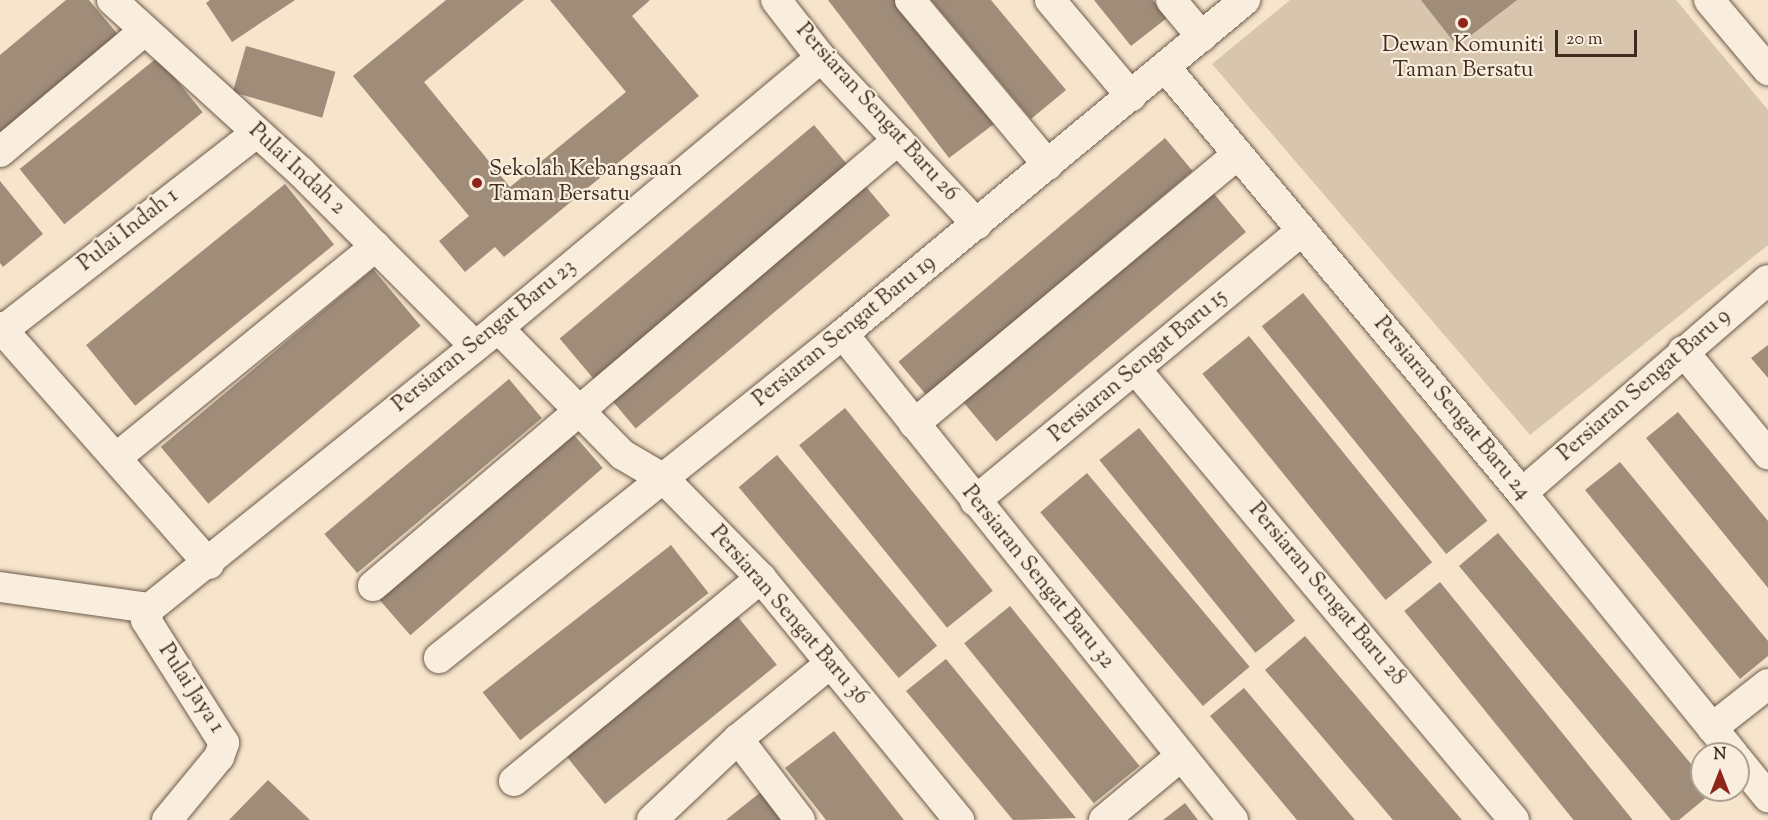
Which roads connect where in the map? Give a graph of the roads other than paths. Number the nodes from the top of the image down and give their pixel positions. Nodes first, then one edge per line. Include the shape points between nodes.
1 (112, 0) edge
2 (776, 0) edge
3 (910, 0) edge
4 (1050, 0) edge
5 (1171, 0) edge
6 (1245, 0) edge
7 (1709, 0) edge
8 (143, 32) junction
9 (1202, 37) junction
10 (821, 58) junction
11 (1765, 60) edge
12 (1165, 67) junction
13 (1131, 96) junction
14 (256, 133) junction
15 (898, 140) junction
16 (0, 152) edge
17 (1237, 155) junction
18 (1047, 165) junction
19 (977, 224) junction
20 (1301, 231) junction
21 (376, 246) junction
22 (1768, 280) edge
23 (1, 328) edge
24 (498, 328) junction
25 (843, 334) junction
26 (475, 346) junction
27 (1683, 351) junction
28 (1137, 370) junction
29 (579, 410) junction
30 (914, 424) junction
31 (1768, 454) edge
32 (116, 458) junction
33 (664, 479) junction
34 (1522, 493) junction
35 (975, 501) junction
36 (209, 564) junction
37 (761, 578) junction
38 (373, 586) dead end
39 (0, 587) edge
40 (148, 611) junction
41 (439, 658) dead end
42 (831, 663) junction
43 (1768, 684) edge
44 (1712, 728) junction
45 (738, 739) junction
46 (1723, 742) edge
47 (1181, 756) junction
48 (1750, 775) edge
49 (514, 781) dead end
50 (1768, 797) edge
51 (167, 820) edge
52 (652, 820) edge
53 (800, 820) edge
54 (958, 820) edge
55 (1104, 820) edge
56 (1233, 820) edge
57 (1514, 820) edge

1 - 8 street, Pulai Indah 2
2 - 10 street, Persiaran Sengat Baru 26
3 - 18 street
4 - 13 street
5 - 9 street
6 - 9 street, Persiaran Sengat Baru 19
7 - 11 street
8 - 14 street, Pulai Indah 2
8 - 16 street
9 - 12 street, Persiaran Sengat Baru 19
10 - 15 street, Persiaran Sengat Baru 26
10 - 24 street, Persiaran Sengat Baru 23
12 - 13 street, Persiaran Sengat Baru 19
12 - 17 street, Persiaran Sengat Baru 24
13 - 18 street, Persiaran Sengat Baru 19
14 - 21 street, Pulai Indah 2
14 - 23 street, Pulai Indah 1
15 - 19 street, Persiaran Sengat Baru 26
15 - 29 street
17 - 20 street, Persiaran Sengat Baru 24
17 - 30 street
18 - 19 street, Persiaran Sengat Baru 19
19 - 25 street, Persiaran Sengat Baru 19
20 - 28 street, Persiaran Sengat Baru 15
20 - 34 street, Persiaran Sengat Baru 24
21 - 26 street, Pulai Indah 2
21 - 32 street
22 - 27 street, Persiaran Sengat Baru 9
23 - 32 street
24 - 26 street, Persiaran Sengat Baru 23
24 - 29 street, Persiaran Sengat Baru 36
25 - 30 street, Persiaran Sengat Baru 32
25 - 33 street, Persiaran Sengat Baru 19
26 - 36 street, Persiaran Sengat Baru 23
27 - 31 street
27 - 34 street, Persiaran Sengat Baru 9
28 - 35 street, Persiaran Sengat Baru 15
28 - 57 street, Persiaran Sengat Baru 28
29 - 33 street, Persiaran Sengat Baru 36 via 623,455
29 - 38 street
30 - 35 street, Persiaran Sengat Baru 32
32 - 36 street
33 - 37 street, Persiaran Sengat Baru 36
33 - 41 street, Persiaran Sengat Baru 19
34 - 44 street, Persiaran Sengat Baru 24
35 - 47 street, Persiaran Sengat Baru 32
36 - 40 street, Persiaran Sengat Baru 23
37 - 42 street, Persiaran Sengat Baru 36
37 - 49 street
39 - 40 street
40 - 51 street, Pulai Jaya 1 via 160,643 224,743 219,757
42 - 45 street
42 - 54 street, Persiaran Sengat Baru 36
43 - 44 street
44 - 46 street, Persiaran Sengat Baru 24
45 - 52 street
45 - 53 street
47 - 55 street
47 - 56 street, Persiaran Sengat Baru 32
48 - 50 street

